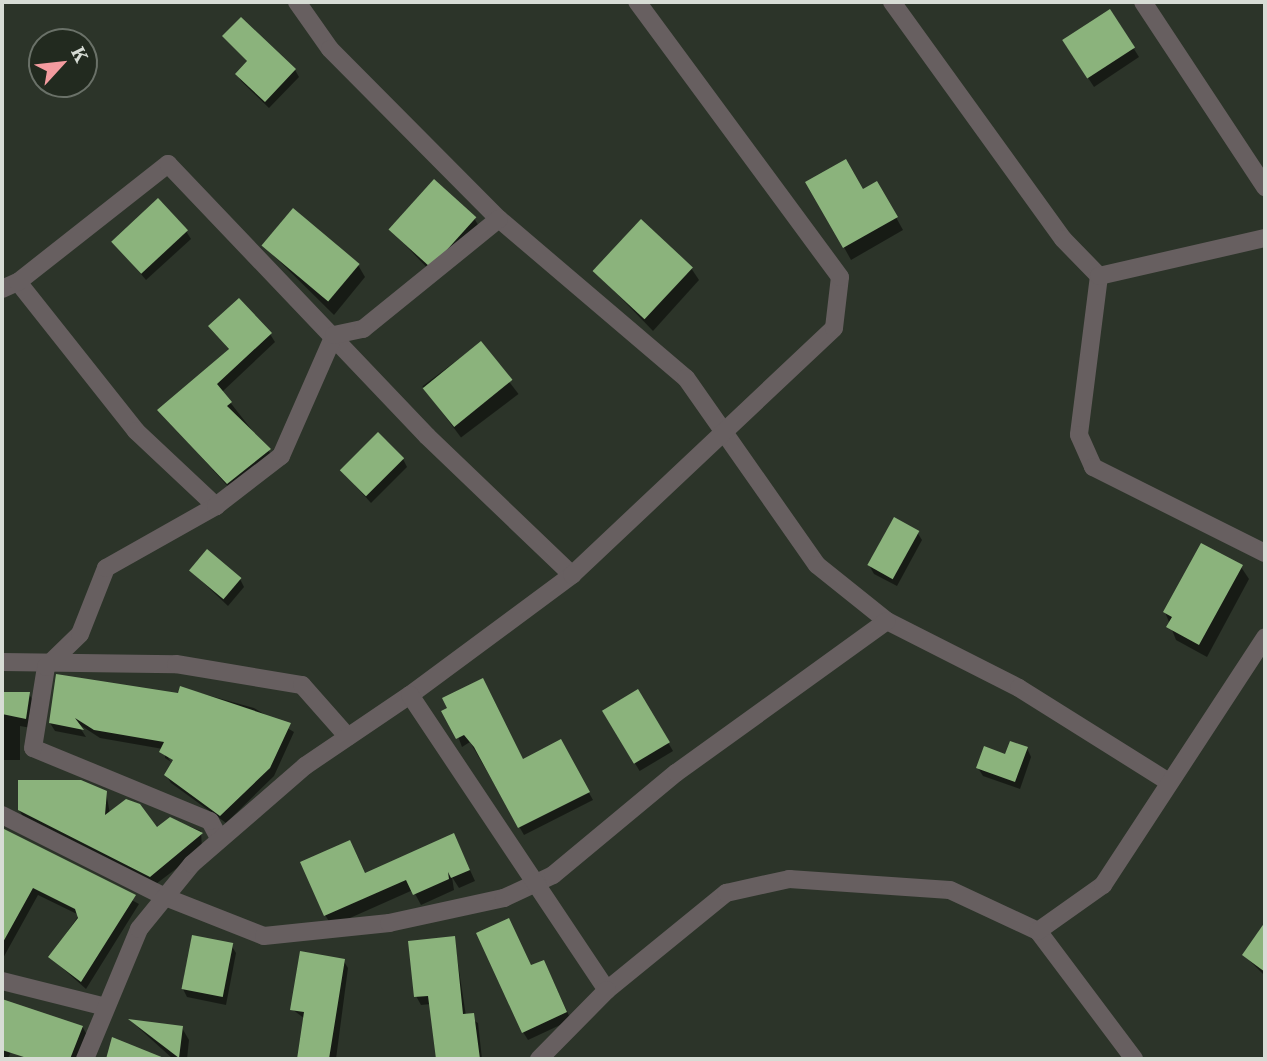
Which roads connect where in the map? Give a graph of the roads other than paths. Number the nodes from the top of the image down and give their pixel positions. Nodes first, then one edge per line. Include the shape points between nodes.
1 (297, 2) edge
2 (637, 2) edge
3 (892, 2) edge
4 (1143, 2) edge
5 (1265, 187) edge
6 (499, 219) junction
7 (1265, 238) edge
8 (1099, 276) junction
9 (10, 286) edge
10 (334, 334) junction
11 (727, 431) junction
12 (216, 506) junction
13 (1265, 553) edge
14 (572, 575) junction
15 (887, 621) junction
16 (1265, 637) edge
17 (2, 663) edge
18 (46, 667) junction
19 (410, 695) junction
20 (348, 737) junction
21 (1169, 782) junction
22 (2, 815) edge
23 (218, 836) junction
24 (531, 885) junction
25 (165, 897) junction
26 (1038, 931) junction
27 (2, 981) edge
28 (607, 990) junction
29 (102, 1006) junction
30 (85, 1059) edge
31 (539, 1059) edge
32 (1133, 1059) edge

1 - 6 street via 330,49
2 - 11 street via 841,277 834,328
3 - 8 street via 1063,239
4 - 5 street
6 - 10 street via 363,329
6 - 11 street via 686,378
7 - 8 street
8 - 13 street via 1079,435 1093,467
9 - 10 street via 168,164
9 - 12 street via 135,431
10 - 12 street via 281,456
10 - 14 street via 427,436
11 - 14 street
11 - 15 street via 817,565
12 - 18 street via 106,568 80,634
14 - 19 street
15 - 21 street via 1018,688
15 - 24 street
16 - 21 street
17 - 18 street
18 - 20 street via 176,664 302,685
18 - 23 street via 33,748 210,821
19 - 20 street
19 - 24 street
20 - 23 street
21 - 26 street via 1103,886
22 - 25 street
23 - 25 street
24 - 25 street via 504,898 388,923 264,936
24 - 28 street
25 - 29 street via 139,929
26 - 28 street via 950,890 789,879 726,892
26 - 32 street
27 - 29 street
28 - 31 street
29 - 30 street

